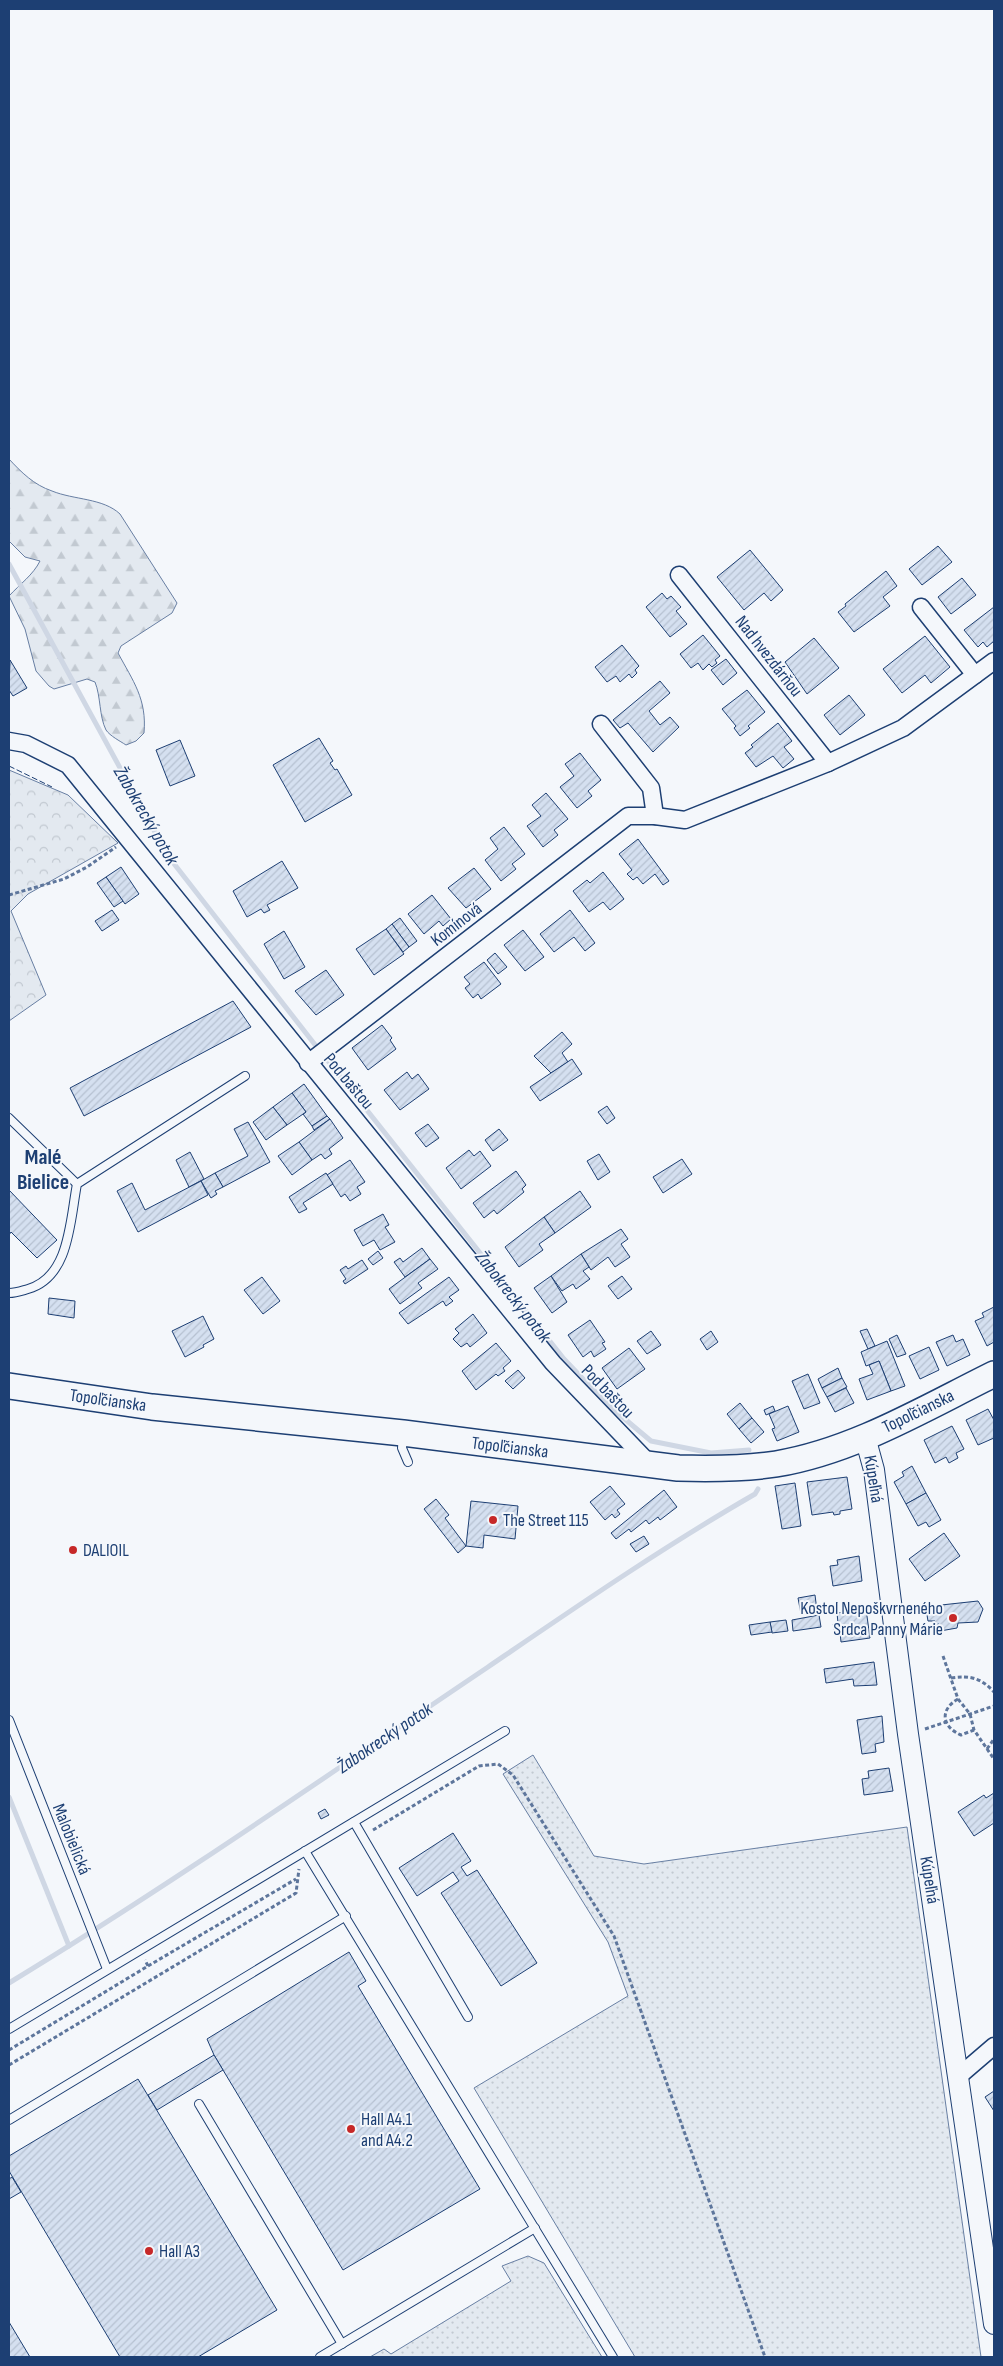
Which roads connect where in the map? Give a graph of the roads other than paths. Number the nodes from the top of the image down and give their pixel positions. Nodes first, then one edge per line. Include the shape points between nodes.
1 (679, 574) dead end
2 (921, 607) dead end
3 (994, 661) edge
4 (975, 675) junction
5 (601, 724) dead end
6 (9, 741) edge
7 (828, 763) junction
8 (655, 816) junction
9 (308, 1063) junction
10 (245, 1076) dead end
11 (9, 1118) edge
12 (77, 1184) junction
13 (9, 1292) edge
14 (994, 1374) edge
15 (10, 1387) edge
16 (403, 1433) junction
17 (865, 1437) junction
18 (408, 1462) dead end
19 (650, 1464) junction
20 (9, 1720) edge
21 (505, 1731) dead end
22 (354, 1822) junction
23 (305, 1851) junction
24 (346, 1916) junction
25 (107, 1969) junction
26 (468, 2016) dead end
27 (9, 2029) edge
28 (994, 2046) edge
29 (959, 2076) junction
30 (199, 2104) dead end
31 (9, 2120) edge
32 (535, 2228) junction
33 (994, 2324) edge
34 (342, 2344) junction
35 (320, 2357) edge
36 (613, 2357) edge

1 - 7 street, Nad hvezdárňou
2 - 4 street
3 - 4 street
4 - 7 street via 903,728
5 - 8 street via 652,788
6 - 9 street, Pod baštou via 26,744 68,765
7 - 8 street via 685,820
8 - 9 street, Komínová via 628,816
9 - 19 street, Pod baštou via 553,1363
10 - 12 lane
11 - 12 lane
12 - 13 lane via 64,1253 53,1275 39,1286
14 - 17 main road, Topoľčianska
15 - 16 main road, Topoľčianska via 152,1407
16 - 18 lane via 402,1448
16 - 19 main road, Topoľčianska
17 - 19 main road, Topoľčianska via 808,1457 754,1467 709,1469
17 - 29 street, Kúpeľná via 874,1470 908,1734
20 - 25 lane, Malobielická
21 - 22 lane
22 - 23 lane
22 - 26 lane
23 - 24 lane
23 - 25 lane
24 - 31 lane
24 - 32 lane
25 - 27 lane
28 - 29 street
29 - 33 street, Kúpeľná
30 - 34 lane
32 - 34 lane
32 - 36 lane
34 - 35 lane

